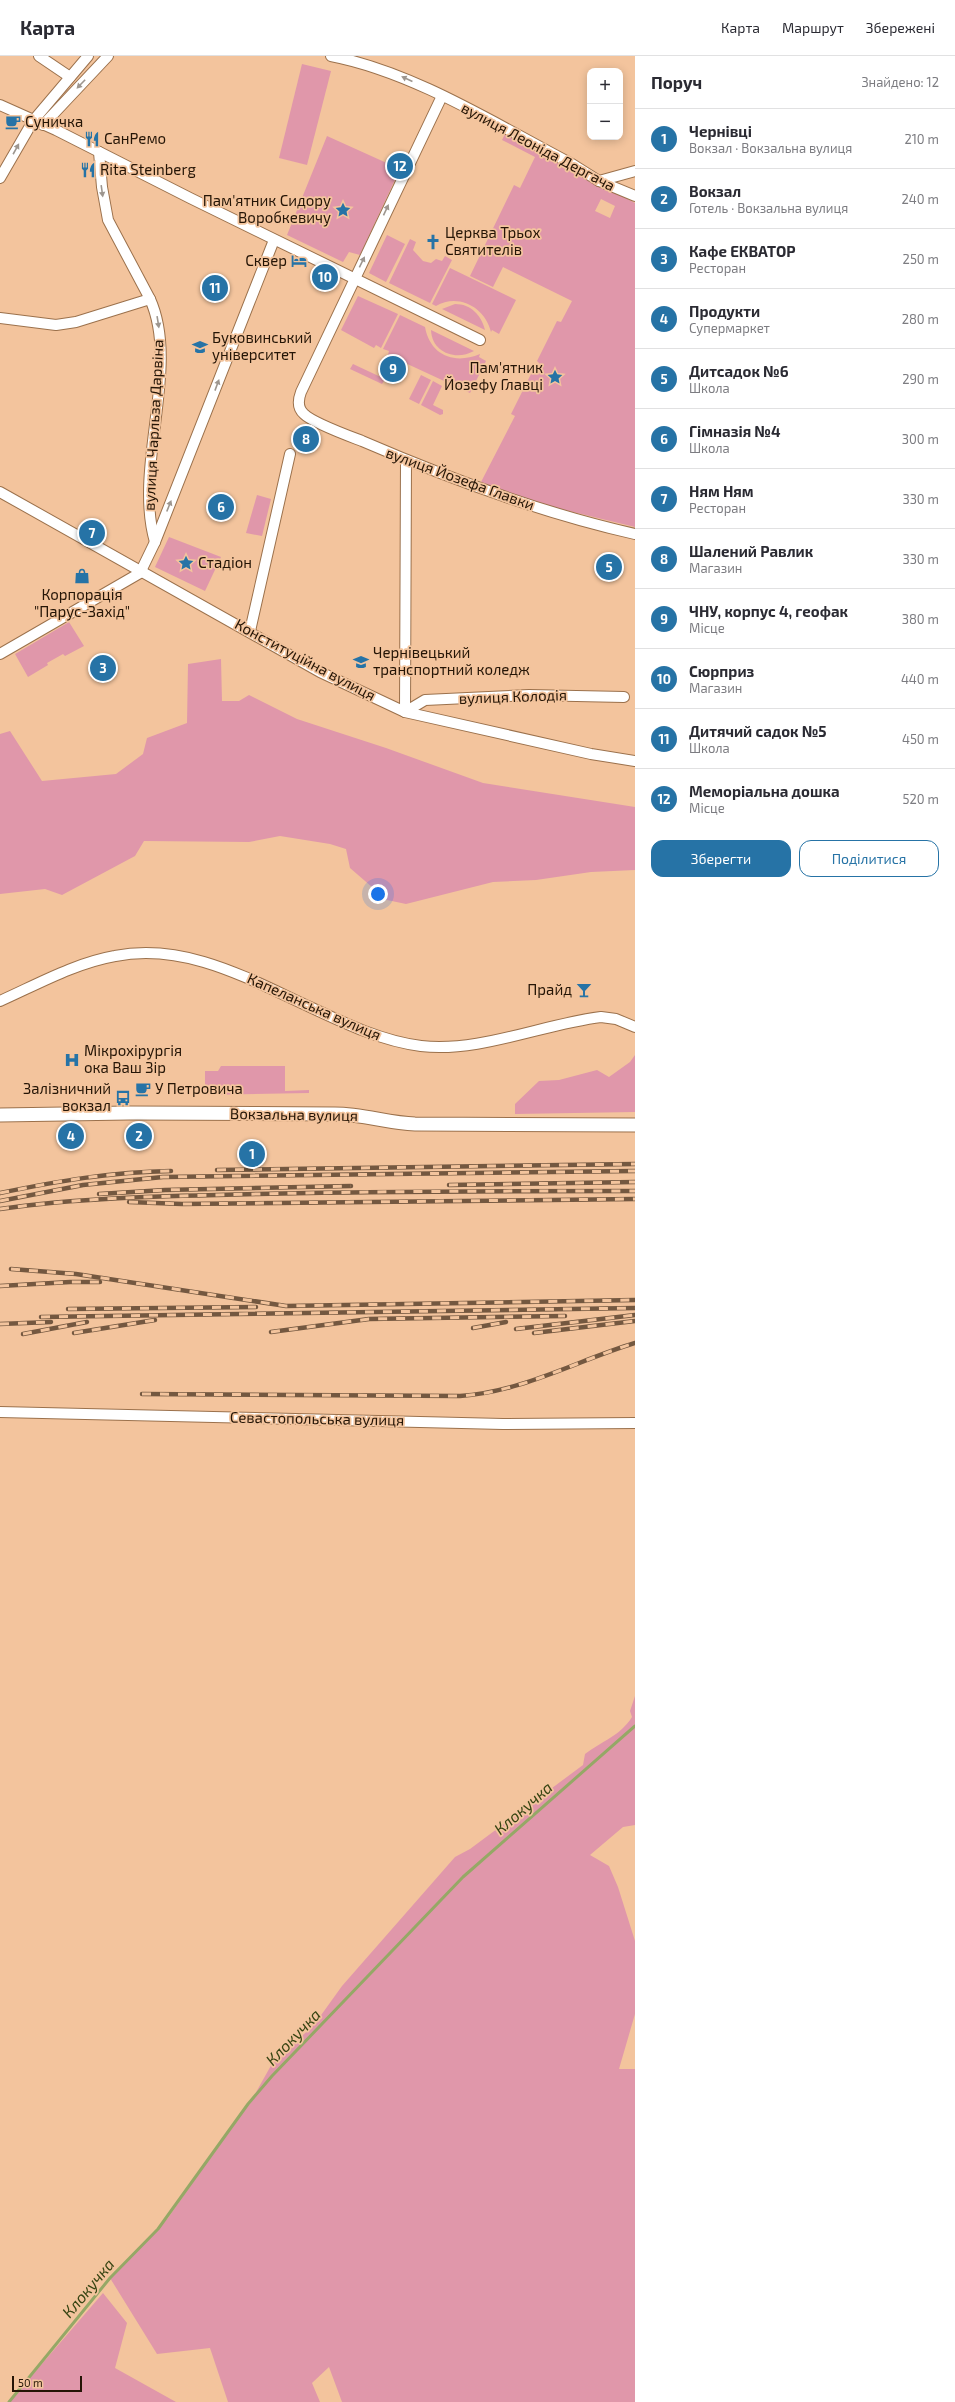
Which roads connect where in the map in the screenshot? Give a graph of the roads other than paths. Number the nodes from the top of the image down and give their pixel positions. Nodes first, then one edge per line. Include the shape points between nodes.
1 (39, 56) edge
2 (88, 56) edge
3 (108, 56) edge
4 (331, 56) edge
5 (70, 77) junction
6 (442, 96) junction
7 (0, 105) edge
8 (33, 120) junction
9 (43, 126) junction
10 (99, 152) junction
11 (635, 171) edge
12 (0, 178) edge
13 (599, 181) junction
14 (635, 196) edge
15 (274, 240) junction
16 (354, 279) junction
17 (150, 299) junction
18 (0, 318) edge
19 (480, 340) dead end
20 (290, 454) dead end
21 (406, 460) junction
22 (0, 492) edge
23 (635, 534) edge
24 (155, 542) junction
25 (141, 571) junction
26 (250, 632) junction
27 (0, 654) edge
28 (624, 697) dead end
29 (405, 712) junction
30 (635, 761) edge
31 (0, 1001) edge
32 (635, 1027) edge
33 (0, 1115) edge
34 (635, 1125) edge
35 (0, 1412) edge
36 (635, 1422) edge

1 - 5 street
2 - 5 street
3 -> 9 street
6 -> 4 street, вулиця Леоніда Дергача via 387,71
5 - 8 street
6 - 13 street, вулиця Леоніда Дергача via 572,164
16 -> 6 street
7 - 8 street
8 - 9 street
12 -> 8 street
9 - 10 street
10 - 15 street
10 -> 17 street, вулиця Чарльза Дарвіна via 108,220
11 - 13 street
13 - 14 street, вулиця Леоніда Дергача
15 - 16 street
24 -> 15 street
16 - 19 street
16 - 21 street, вулиця Йозефа Главки via 298,401 304,415
17 - 18 street via 76,322 56,325
17 -> 24 street, вулиця Чарльза Дарвіна via 157,318 160,352 148,509
20 - 26 street
21 - 23 street, вулиця Йозефа Главки via 581,522
21 - 29 street
22 - 25 street, Конституційна вулиця
24 - 25 street
25 - 26 street, Конституційна вулиця
25 - 27 street
26 - 29 street, Конституційна вулиця via 320,672
28 - 29 street, вулиця Колодія via 529,694 425,700
29 - 30 street, Конституційна вулиця via 591,754
31 - 32 street, Капеланська вулиця via 106,958 153,953 215,965 359,1029 420,1046 454,1047 601,1017 616,1019
33 - 34 main road, Вокзальна вулиця via 359,1114 386,1122 415,1124
35 - 36 street, Севастопольська вулиця via 503,1424

